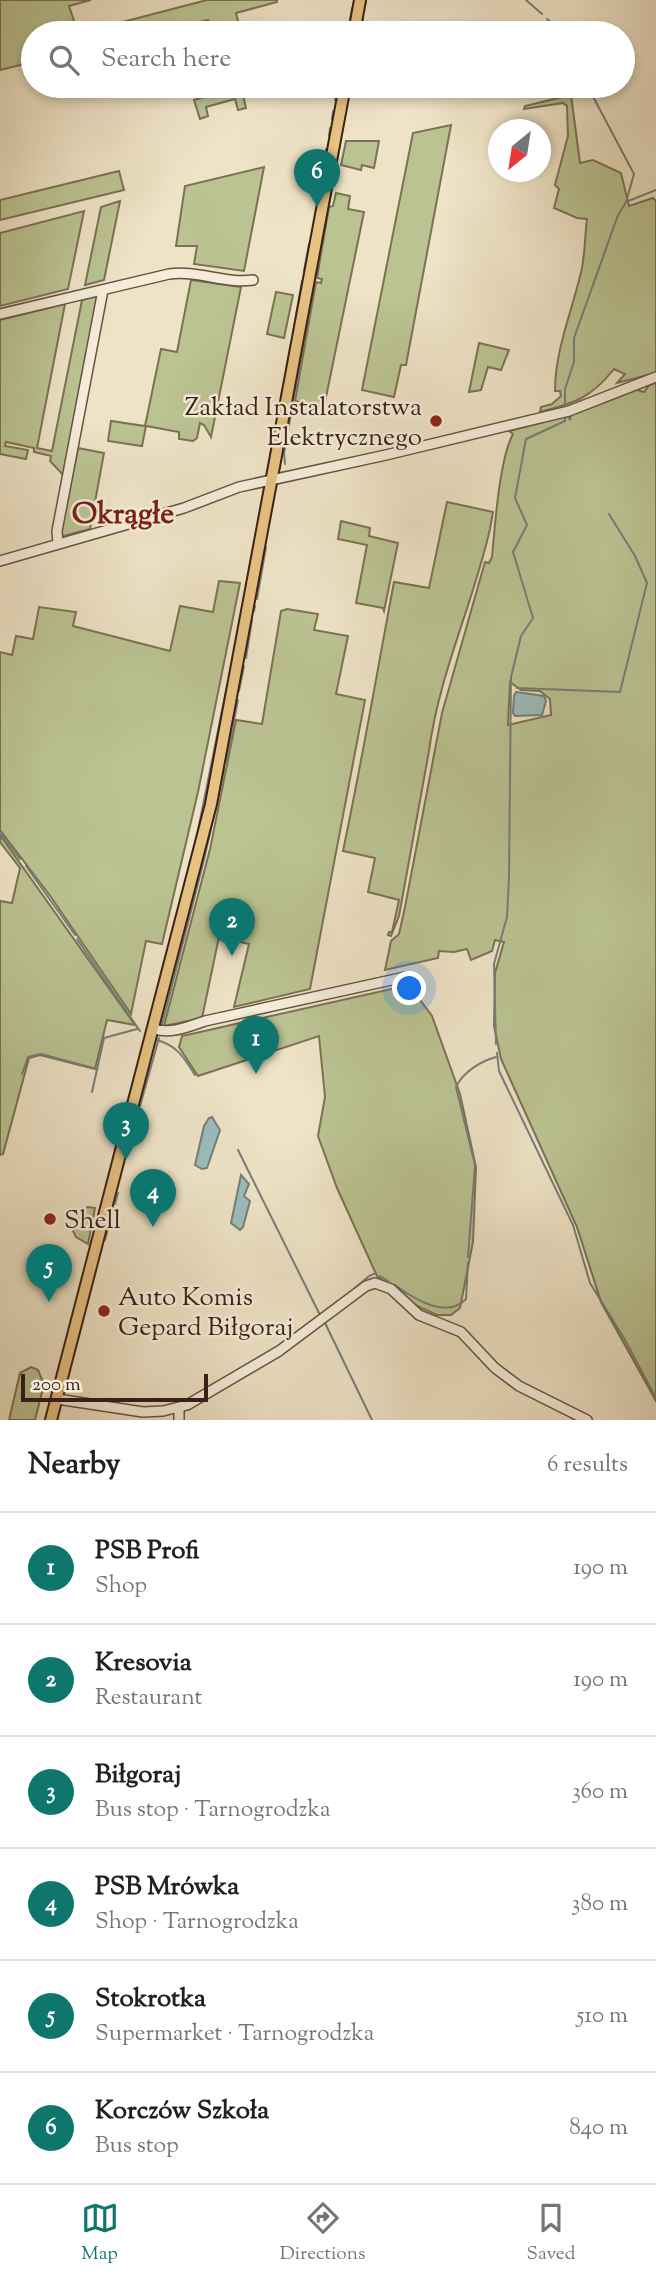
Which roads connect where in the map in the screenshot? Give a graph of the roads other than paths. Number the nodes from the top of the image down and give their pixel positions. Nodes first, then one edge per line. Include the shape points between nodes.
1 (360, 0) edge
2 (356, 21) edge
3 (343, 98) edge
4 (253, 280) dead end
5 (103, 290) junction
6 (0, 314) edge
7 (656, 377) edge
8 (272, 481) junction
9 (58, 544) junction
10 (0, 561) edge
11 (405, 977) dead end
12 (152, 1035) junction
13 (57, 1399) junction
14 (179, 1408) junction
15 (51, 1420) edge
16 (179, 1420) edge
17 (587, 1420) edge

1 - 2 main road
3 - 8 main road
4 - 5 street via 175,273
5 - 6 street
5 - 9 street
7 - 8 street via 569,411
8 - 9 street via 239,487 184,508
8 - 12 main road via 211,804
9 - 10 street
11 - 12 street
12 - 13 main road
13 - 14 street via 139,1412
13 - 15 main road
14 - 16 street
14 - 17 street via 257,1365 366,1286 380,1283 419,1315 461,1332 519,1386

